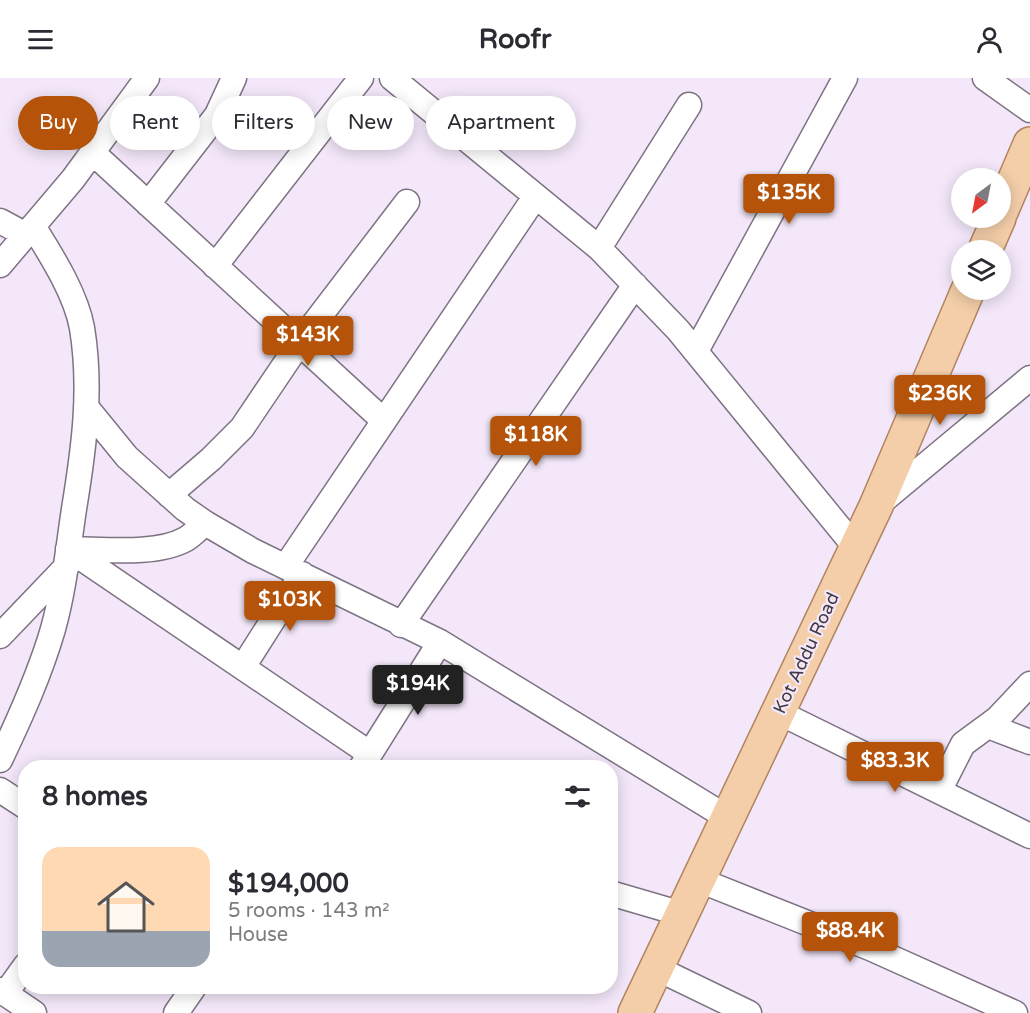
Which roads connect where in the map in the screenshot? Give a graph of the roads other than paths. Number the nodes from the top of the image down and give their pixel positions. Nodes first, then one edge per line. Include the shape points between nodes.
1 (234, 78) edge
2 (361, 78) edge
3 (845, 78) edge
4 (985, 78) edge
5 (145, 79) edge
6 (402, 80) edge
7 (689, 105) dead end
8 (1030, 110) edge
9 (1030, 144) edge
10 (92, 152) junction
11 (1011, 190) edge
12 (535, 197) junction
13 (407, 202) dead end
14 (148, 204) junction
15 (0, 221) edge
16 (29, 230) junction
17 (599, 248) junction
18 (0, 265) edge
19 (215, 266) junction
20 (635, 285) junction
21 (964, 300) edge
22 (300, 342) junction
23 (696, 351) junction
24 (1030, 378) edge
25 (87, 408) junction
26 (384, 421) junction
27 (169, 495) junction
28 (876, 506) junction
29 (204, 523) junction
30 (856, 548) junction
31 (67, 557) junction
32 (294, 570) junction
33 (401, 625) junction
34 (0, 636) edge
35 (440, 642) junction
36 (243, 667) junction
37 (1030, 684) edge
38 (778, 712) junction
39 (988, 726) junction
40 (1030, 742) edge
41 (0, 760) edge
42 (364, 760) edge
43 (366, 760) edge
44 (0, 790) edge
45 (939, 791) junction
46 (18, 802) edge
47 (728, 818) junction
48 (1030, 836) edge
49 (699, 880) junction
50 (618, 895) edge
51 (682, 914) junction
52 (656, 968) junction
53 (18, 974) edge
54 (3, 992) edge
55 (189, 994) edge
56 (34, 1013) edge
57 (176, 1013) edge
58 (634, 1013) edge
59 (749, 1013) edge
60 (1015, 1013) edge

1 - 14 street via 217,115
2 - 19 street
3 - 23 street
4 - 8 street
5 - 10 street
6 - 12 street
7 - 17 street
9 - 11 main road
10 - 14 street
10 - 16 street
12 - 17 street
12 - 26 street
13 - 22 street
14 - 19 street
15 - 16 street
16 - 18 street
16 - 25 street via 61,272 81,326
17 - 20 street
19 - 22 street
20 - 23 street
20 - 33 street
21 - 28 main road, Kot Addu Road
22 - 26 street
22 - 27 street via 242,428
23 - 30 street
24 - 28 street
25 - 27 street via 127,457
25 - 31 street via 85,446
26 - 32 street
27 - 29 street
28 - 30 main road, Kot Addu Road
29 - 31 street via 187,538 167,546
29 - 32 street
30 - 38 main road, Kot Addu Road
31 - 34 street
31 - 36 street
31 - 41 street via 42,663
32 - 33 street
32 - 36 street
33 - 35 street
35 - 43 street
35 - 47 street
36 - 42 street
37 - 39 street
38 - 45 street
38 - 47 main road, Kot Addu Road
39 - 40 street
39 - 45 street via 963,744
44 - 46 street
45 - 48 street
47 - 49 main road, Kot Addu Road
49 - 51 main road, Kot Addu Road
49 - 60 street via 870,948
50 - 51 street
51 - 52 main road, Kot Addu Road
52 - 58 main road, Kot Addu Road
52 - 59 street
53 - 54 street
54 - 56 street
55 - 57 street

